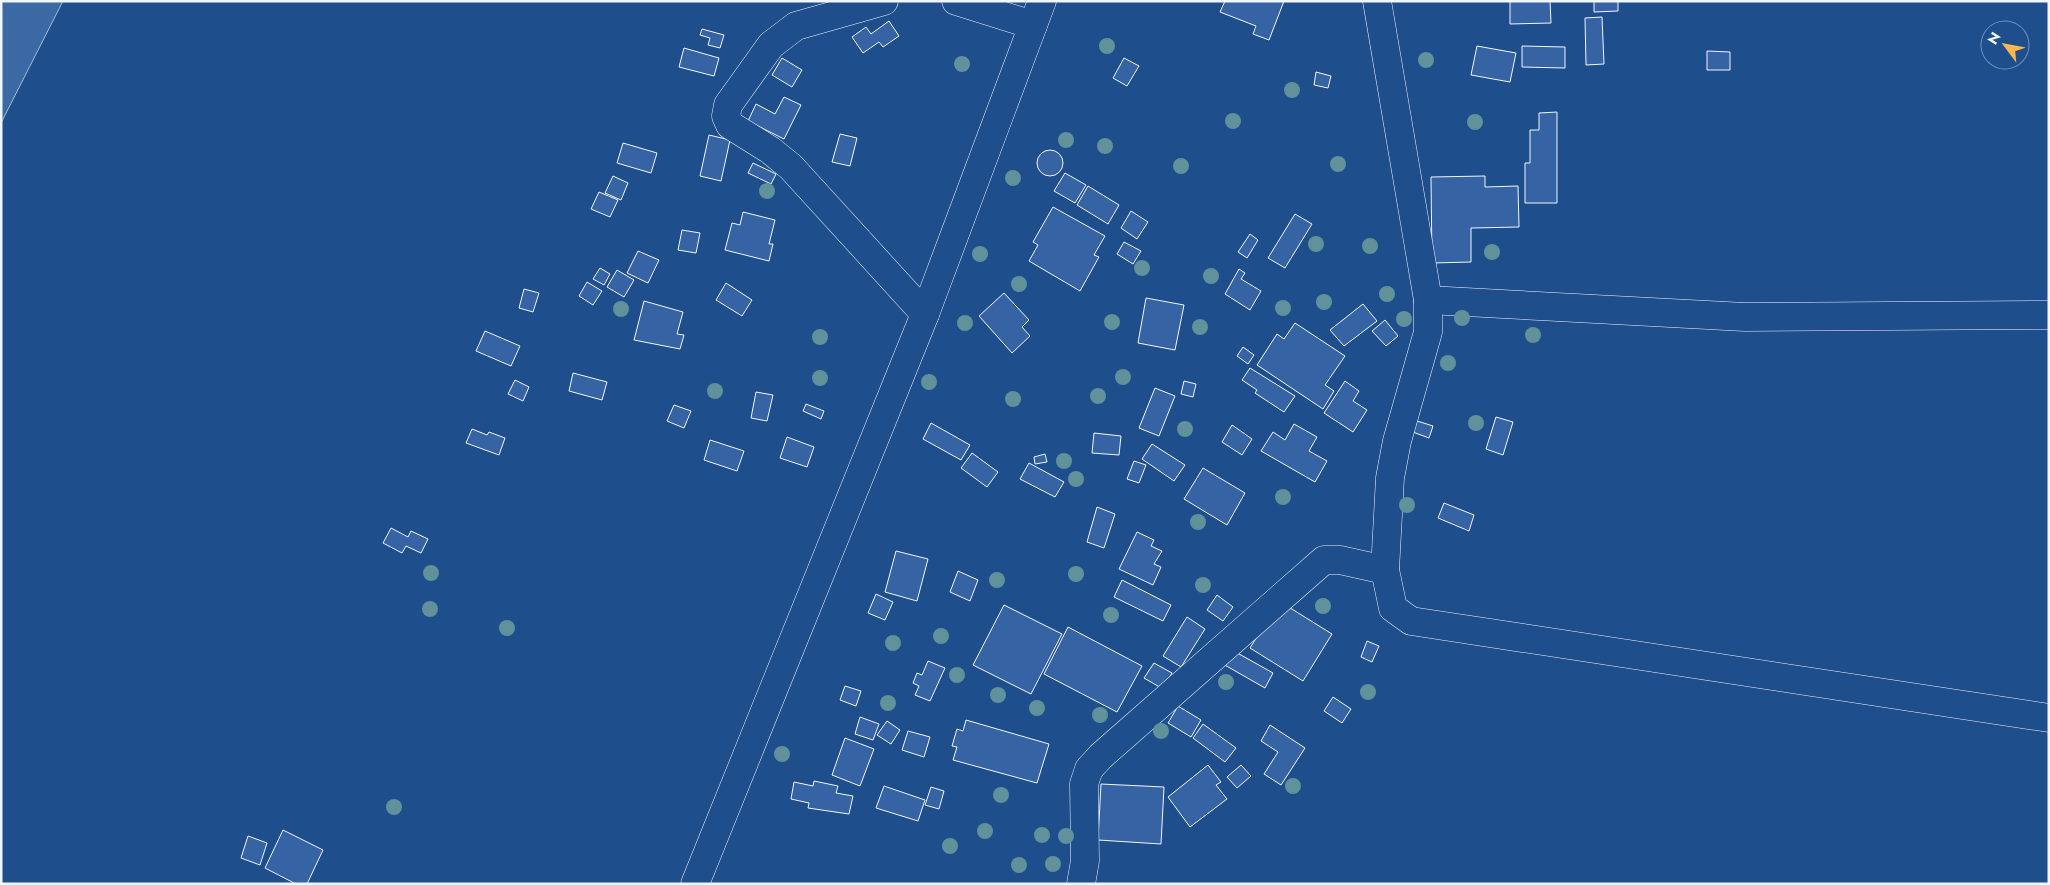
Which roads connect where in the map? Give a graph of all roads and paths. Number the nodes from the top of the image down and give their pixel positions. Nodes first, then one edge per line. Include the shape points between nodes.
1 (884, 1) edge
2 (956, 1) edge
3 (1377, 1) edge
4 (1038, 13) edge
5 (1428, 300) junction
6 (925, 314) junction
7 (2049, 315) edge
8 (1385, 570) junction
9 (2049, 718) edge
10 (695, 884) edge
11 (1081, 884) edge

1 - 6 street via 796,26 771,45 728,104 726,116 730,125 791,167
2 - 4 street
3 - 5 street
4 - 6 street
5 - 7 street via 1745,317
5 - 8 street via 1428,332 1397,441 1390,478
6 - 10 street
8 - 9 street via 1393,608 1411,621
8 - 11 street via 1340,560 1324,560 1101,756 1089,769 1084,784 1085,861

